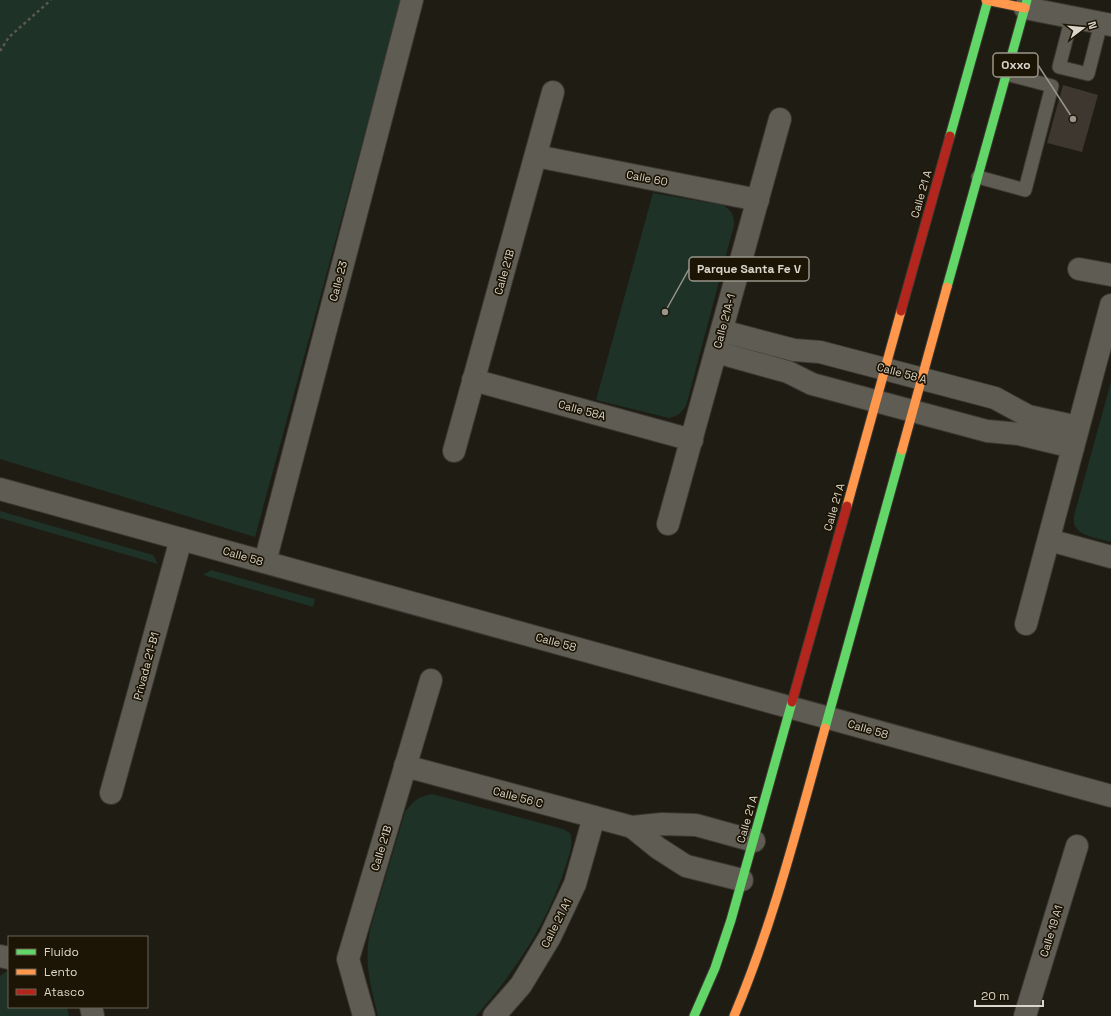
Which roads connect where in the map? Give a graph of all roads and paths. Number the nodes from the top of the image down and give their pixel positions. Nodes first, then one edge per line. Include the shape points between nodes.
1 (52, 0) edge
2 (412, 0) edge
3 (987, 0) edge
4 (1026, 4) edge
5 (1072, 17) junction
6 (1106, 24) edge
7 (0, 51) edge
8 (1006, 74) junction
9 (553, 92) dead end
10 (780, 119) dead end
11 (536, 156) junction
12 (978, 177) junction
13 (758, 200) junction
14 (1079, 269) dead end
15 (1111, 275) edge
16 (1111, 305) edge
17 (722, 331) junction
18 (716, 352) junction
19 (885, 369) junction
20 (922, 379) junction
21 (473, 380) junction
22 (876, 401) junction
23 (913, 411) junction
24 (1076, 437) junction
25 (692, 440) junction
26 (454, 451) dead end
27 (0, 489) edge
28 (668, 524) dead end
29 (181, 539) junction
30 (1048, 540) junction
31 (1111, 557) edge
32 (264, 562) junction
33 (1026, 624) dead end
34 (431, 680) dead end
35 (791, 708) junction
36 (827, 718) junction
37 (405, 766) junction
38 (111, 793) dead end
39 (1111, 796) edge
40 (594, 817) junction
41 (632, 827) junction
42 (754, 841) junction
43 (1077, 846) dead end
44 (742, 880) junction
45 (364, 1016) edge
46 (494, 1016) edge
47 (694, 1016) edge
48 (734, 1016) edge
49 (1025, 1016) edge

1 - 7 path via 9,37
2 - 32 street, Calle 23
3 - 4 main road
3 - 19 main road, Calle 21 A
4 - 5 street
4 - 8 main road
5 - 6 street
5 - 6 lane via 1060,67 1088,74
8 - 12 main road
8 - 12 lane via 1052,86 1025,190
9 - 11 street, Calle 21B
10 - 13 street, Calle 21A-1
11 - 13 street, Calle 60
11 - 21 street, Calle 21B
12 - 20 main road
13 - 17 street, Calle 21A-1
14 - 15 street
16 - 24 street
17 - 18 street, Calle 21A-1
17 - 19 street, Calle 58 A via 794,350 820,352
18 - 22 street via 788,372 812,384
18 - 25 street, Calle 21A-1
19 - 20 street, Calle 58 A
19 - 22 main road, Calle 21 A
20 - 23 main road
20 - 24 street, Calle 58 A via 995,398
21 - 25 street, Calle 58A
21 - 26 street, Calle 21B
22 - 23 street
22 - 35 main road, Calle 21 A
23 - 24 street via 987,431
23 - 36 main road
24 - 30 street
25 - 28 street, Calle 21A-1
27 - 29 street, Calle 58
29 - 32 street, Calle 58
29 - 38 street, Privada 21-B1
30 - 31 street
30 - 33 street
32 - 35 street, Calle 58
34 - 37 street, Calle 21B
35 - 36 street, Calle 58
35 - 42 main road, Calle 21 A
36 - 39 street, Calle 58
36 - 48 main road via 792,847 751,976
37 - 40 street, Calle 56 C
37 - 45 street, Calle 21B via 348,958
40 - 41 street, Calle 56 C
40 - 46 street, Calle 21 A1 via 575,884 550,937 521,985
41 - 42 street, Calle 56 C via 662,824 696,825
41 - 44 street, Calle 56 C via 686,866
42 - 44 main road, Calle 21 A
43 - 49 street, Calle 19 A1
44 - 47 main road, Calle 21 A via 715,968

